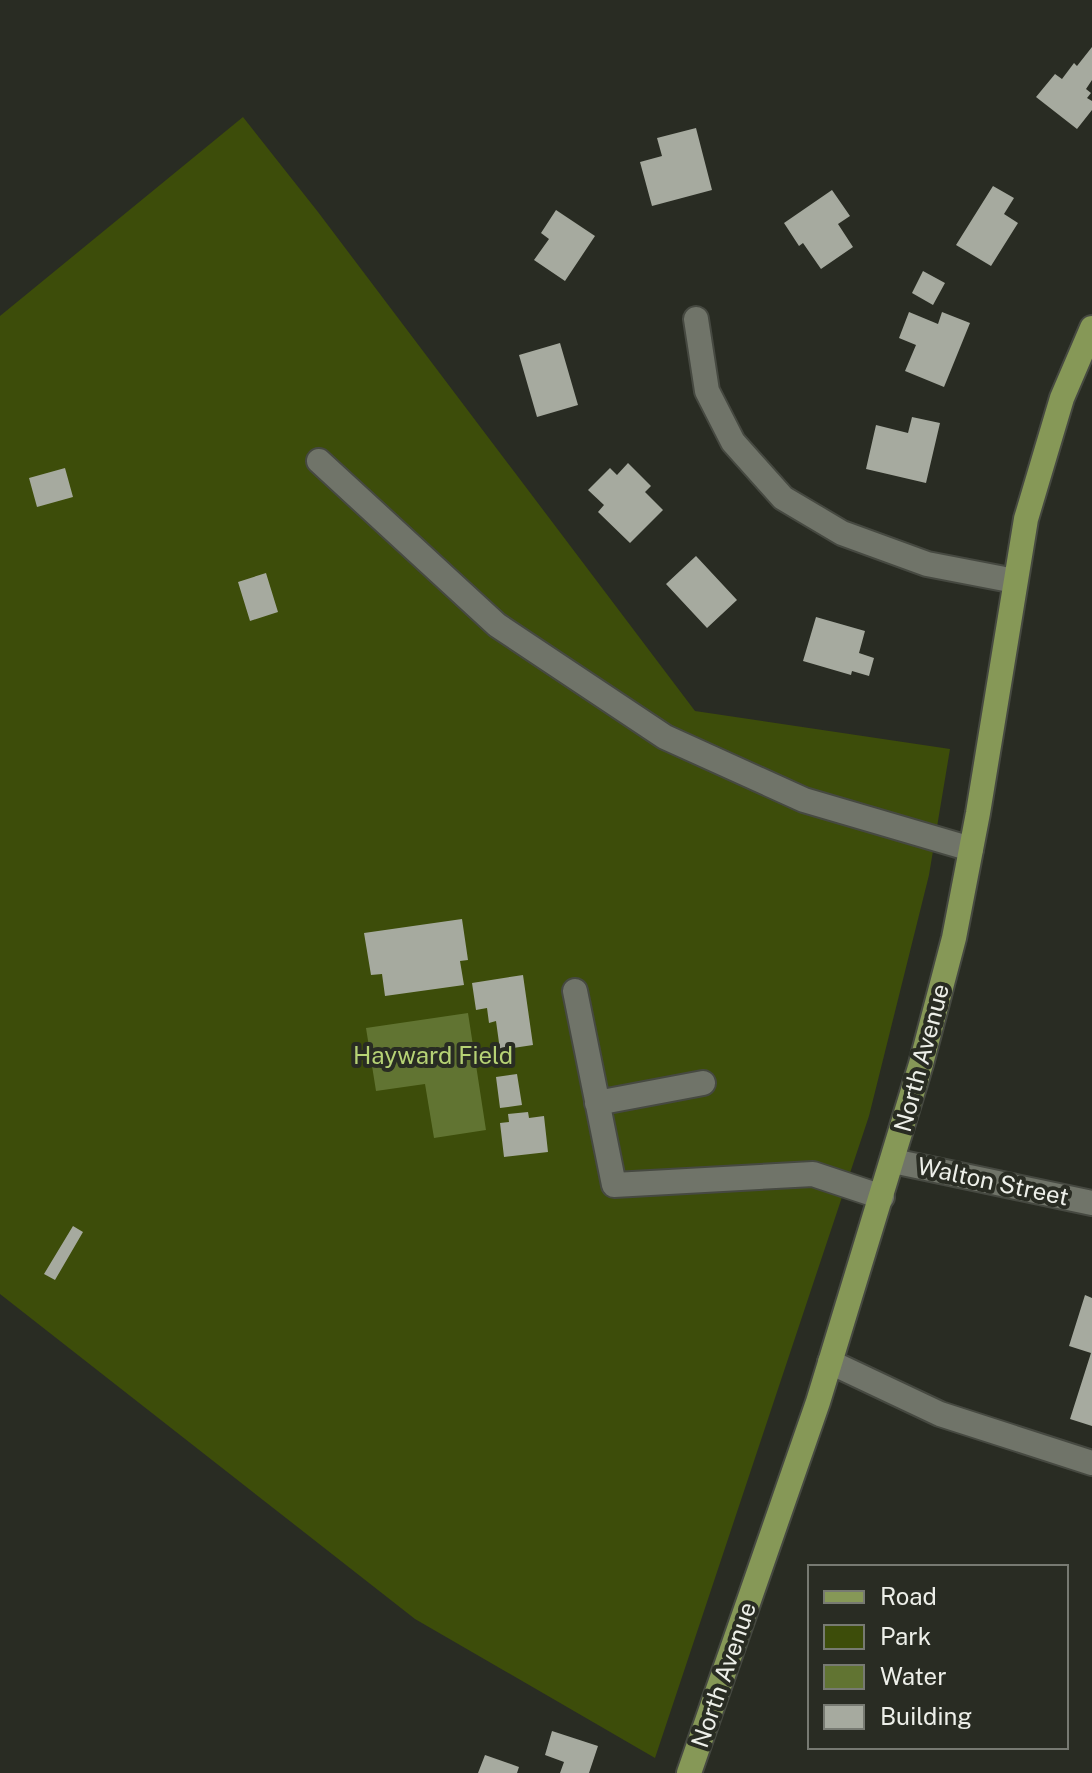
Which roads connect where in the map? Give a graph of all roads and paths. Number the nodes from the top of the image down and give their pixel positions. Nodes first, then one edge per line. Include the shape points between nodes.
1 (696, 319) dead end
2 (1092, 328) edge
3 (319, 461) dead end
4 (1015, 581) junction
5 (971, 849) junction
6 (575, 991) dead end
7 (703, 1083) dead end
8 (597, 1103) junction
9 (893, 1161) junction
10 (882, 1197) junction
11 (1092, 1203) edge
12 (830, 1362) junction
13 (1092, 1463) edge
14 (689, 1773) edge

1 - 4 street via 707,391 733,442 783,498 842,533 927,564
2 - 4 main road, North Avenue via 1062,398 1026,519
3 - 5 street via 497,625 665,737 804,800
4 - 5 main road, North Avenue
5 - 9 main road, North Avenue via 954,938
6 - 8 street
7 - 8 street
8 - 10 street via 614,1185 813,1174
9 - 10 main road, North Avenue
9 - 11 street, Walton Street
10 - 12 main road, North Avenue
12 - 13 street via 940,1414
12 - 14 main road, North Avenue

